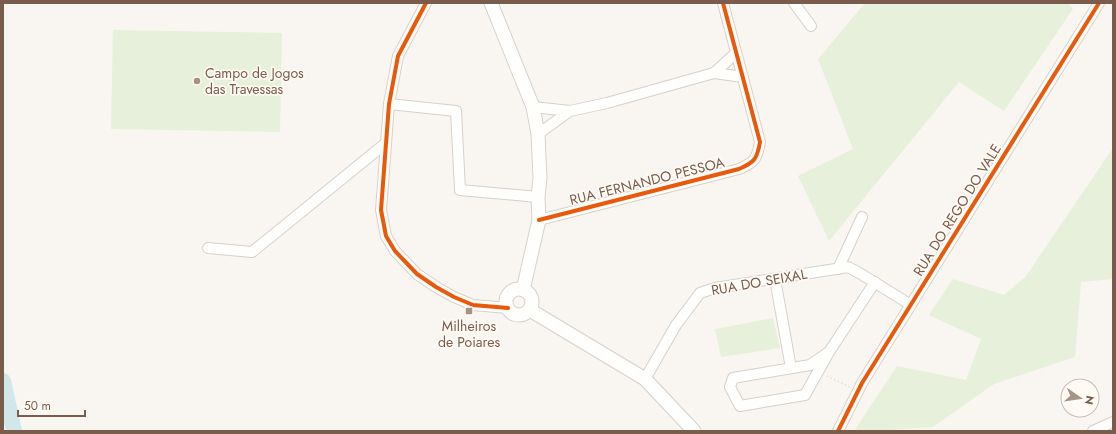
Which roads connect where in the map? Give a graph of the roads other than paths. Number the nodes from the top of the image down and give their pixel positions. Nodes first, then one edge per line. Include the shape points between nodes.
1 (426, 3) edge
2 (491, 3) edge
3 (723, 3) edge
4 (794, 3) edge
5 (1099, 3) edge
6 (811, 26) dead end
7 (736, 53) junction
8 (714, 73) junction
9 (743, 77) junction
10 (389, 104) junction
11 (533, 108) junction
12 (570, 111) junction
13 (538, 134) junction
14 (386, 143) junction
15 (538, 197) junction
16 (862, 218) dead end
17 (539, 220) junction
18 (208, 248) dead end
19 (838, 269) junction
20 (775, 279) junction
21 (874, 282) junction
22 (523, 290) junction
23 (910, 305) junction
24 (508, 308) junction
25 (530, 310) junction
26 (829, 352) junction
27 (791, 368) junction
28 (645, 379) junction
29 (1113, 422) edge
30 (694, 431) edge
31 (838, 431) edge
32 (1093, 431) edge

1 - 10 street via 398,56
2 - 11 street
3 - 7 street
4 - 6 street
5 - 23 street, RUA DO REGO DO VALE
7 - 8 street
7 - 9 street
8 - 9 street
8 - 12 street
9 - 17 street, RUA FERNANDO PESSOA via 760,142 757,156 750,164 739,169
10 - 14 street
10 - 15 street via 456,111 460,190
11 - 12 street
11 - 13 street
12 - 13 street
13 - 15 street
14 - 18 street via 252,252
14 - 24 street via 381,210 386,236 395,251 417,274 454,297 473,305
15 - 17 street
16 - 19 street
17 - 22 street
19 - 20 street, RUA DO SEIXAL
19 - 21 street, RUA DO SEIXAL via 848,267
20 - 27 street
20 - 28 street, RUA DO SEIXAL via 715,288 700,293 676,326
21 - 23 street, RUA DO SEIXAL
21 - 26 street
22 - 24 street via 515,290 508,296
22 - 25 street via 531,298
23 - 31 street, RUA DO REGO DO VALE via 857,391
24 - 25 street via 518,315
25 - 28 street
26 - 27 street via 810,365
26 - 27 street via 805,394 740,406 730,387 733,378
28 - 30 street
29 - 32 street

